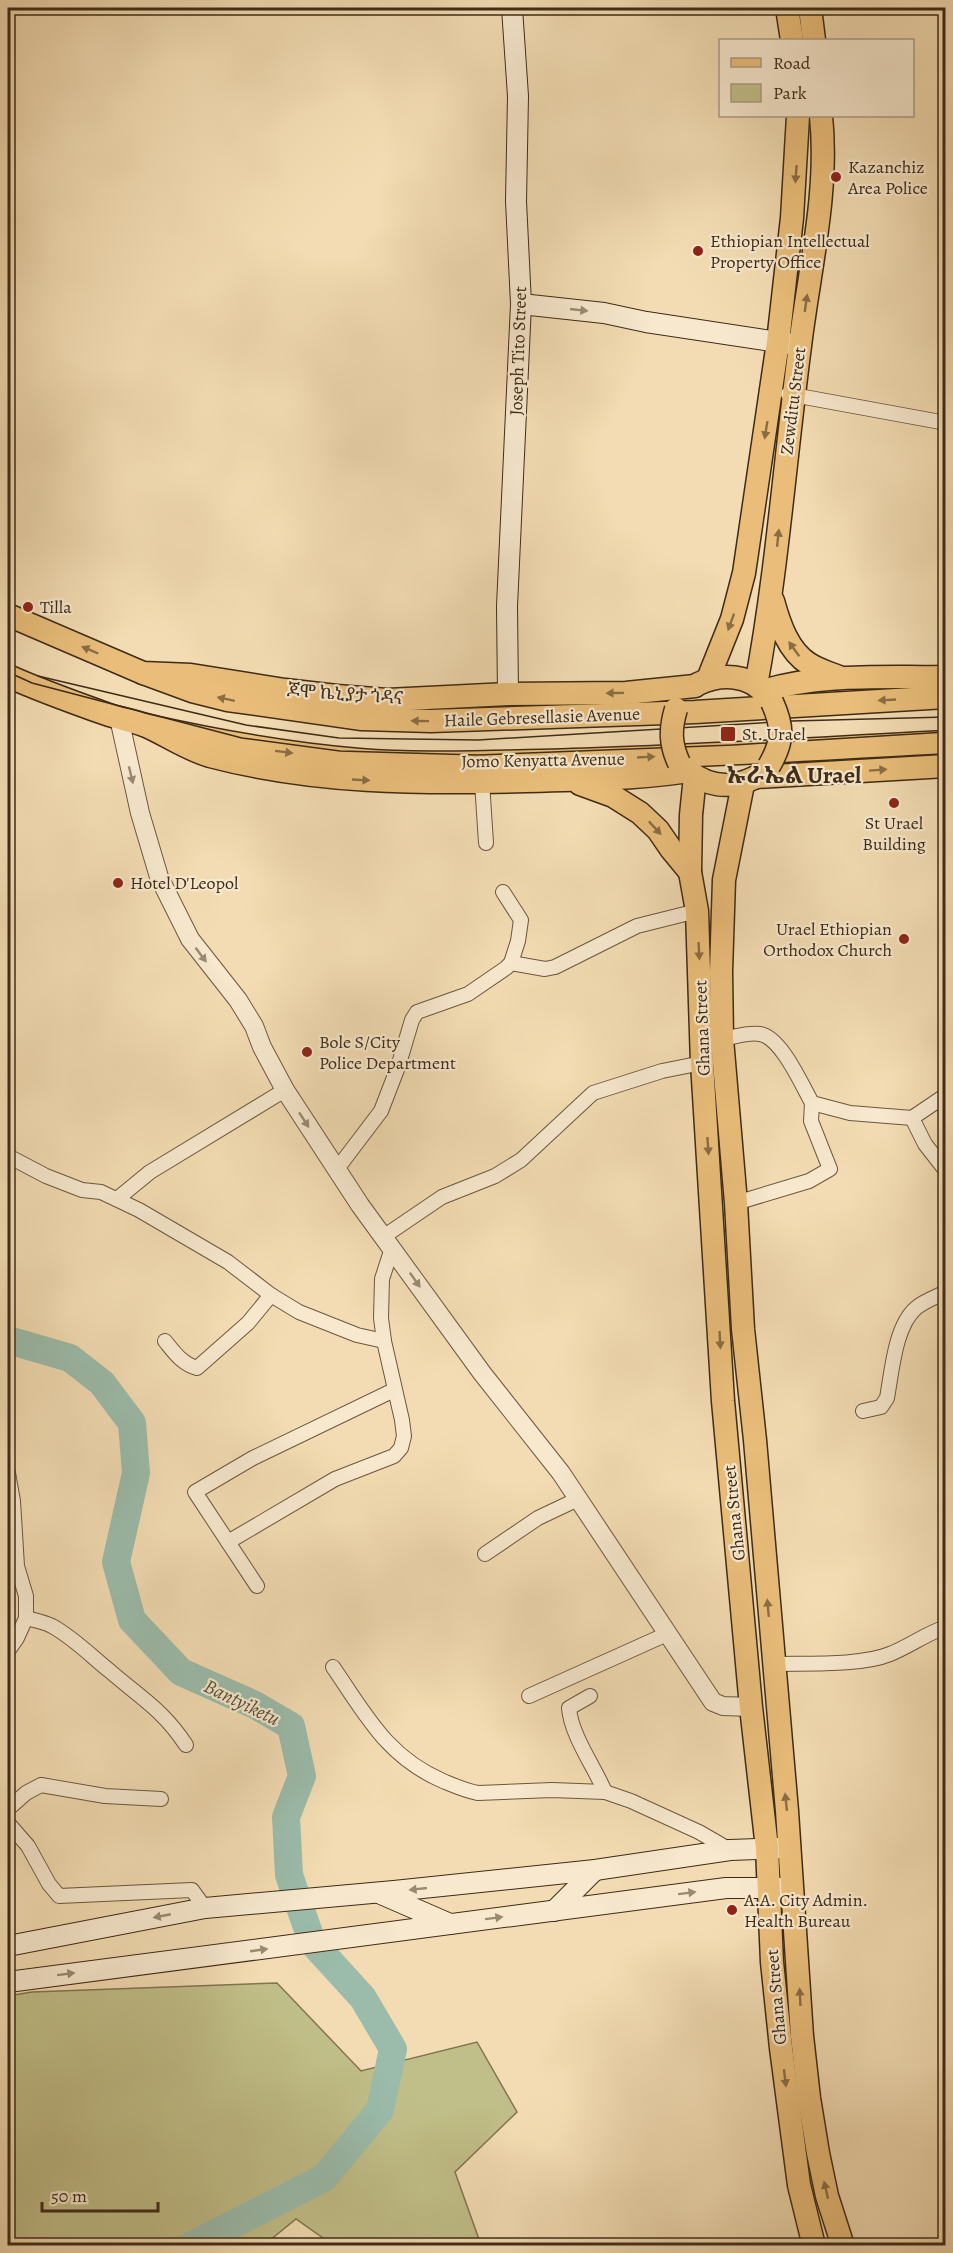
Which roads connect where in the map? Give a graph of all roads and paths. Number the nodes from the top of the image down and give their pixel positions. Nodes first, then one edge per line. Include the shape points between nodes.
1 (512, 8) edge
2 (788, 8) edge
3 (810, 8) edge
4 (792, 39) edge
5 (814, 39) edge
6 (798, 117) edge
7 (821, 117) edge
8 (521, 304) junction
9 (789, 344) junction
10 (783, 393) junction
11 (945, 423) edge
12 (771, 596) junction
13 (8, 615) edge
14 (143, 673) junction
15 (8, 676) edge
16 (945, 677) edge
17 (842, 679) junction
18 (701, 682) junction
19 (764, 693) junction
20 (508, 694) junction
21 (945, 697) edge
22 (119, 718) junction
23 (144, 725) junction
24 (945, 742) edge
25 (945, 766) edge
26 (688, 770) junction
27 (756, 776) junction
28 (569, 780) junction
29 (482, 782) junction
30 (486, 843) dead end
31 (690, 872) junction
32 (503, 892) dead end
33 (697, 911) junction
34 (511, 963) junction
35 (722, 1039) junction
36 (702, 1064) junction
37 (285, 1090) junction
38 (945, 1095) edge
39 (812, 1103) junction
40 (912, 1118) junction
41 (8, 1156) edge
42 (337, 1169) junction
43 (945, 1171) edge
44 (117, 1199) junction
45 (736, 1203) junction
46 (387, 1242) junction
47 (945, 1292) edge
48 (271, 1295) junction
49 (165, 1341) dead end
50 (384, 1341) junction
51 (394, 1390) junction
52 (863, 1411) dead end
53 (8, 1473) edge
54 (578, 1499) junction
55 (228, 1542) junction
56 (485, 1554) dead end
57 (12, 1563) edge
58 (257, 1586) dead end
59 (26, 1618) junction
60 (945, 1628) edge
61 (667, 1634) junction
62 (8, 1651) edge
63 (773, 1664) junction
64 (333, 1667) dead end
65 (529, 1696) dead end
66 (590, 1696) dead end
67 (751, 1707) junction
68 (186, 1745) dead end
69 (604, 1792) junction
70 (161, 1799) dead end
71 (8, 1809) edge
72 (8, 1823) edge
73 (778, 1848) junction
74 (730, 1850) junction
75 (595, 1870) junction
76 (769, 1887) junction
77 (792, 1888) junction
78 (377, 1893) junction
79 (205, 1908) junction
80 (554, 1911) junction
81 (450, 1924) junction
82 (8, 1946) edge
83 (798, 1959) junction
84 (772, 1962) junction
85 (8, 1982) edge
86 (814, 2246) edge
87 (843, 2246) edge

1 - 8 main road, Joseph Tito Street via 518,96 516,201
2 - 4 main road
3 - 5 main road
6 -> 9 main road, Zewditu Street
9 -> 7 main road, Zewditu Street via 815,241 823,140
8 -> 9 main road via 604,313
8 - 20 main road, Joseph Tito Street via 507,606
9 - 10 main road, Zewditu Street
10 - 11 street
12 -> 10 main road, Zewditu Street
10 -> 18 main road, Zewditu Street via 738,602
17 -> 12 main road via 795,653 779,624
12 - 19 main road, Zewditu Street
14 -> 13 main road, ጆሞ ኬኒያታ ጎዳና
14 - 20 main road, ጆሞ ኬኒያታ ጎዳና via 191,675 387,700
21 -> 14 main road, Haile Gebresellasie Avenue via 695,712 430,721 362,719 228,700
15 - 22 main road
16 - 17 main road
17 - 19 main road via 785,684
18 - 19 main road via 724,676 741,678
18 -> 20 main road, ጆሞ ኬኒያታ ጎዳና via 626,693
18 - 26 main road, bridge via 682,697 671,727 672,747
19 - 27 main road, bridge via 780,719 781,736 777,752
22 - 23 main road
22 -> 37 street via 142,822 171,904 200,954 238,1000
23 -> 24 main road, Jomo Kenyatta Avenue via 282,752 372,761 594,760
23 -> 29 main road via 184,747 273,770 375,781
27 -> 25 main road
26 - 27 main road via 710,784 726,786
26 - 28 main road via 658,776
26 - 31 main road, Ghana Street
27 - 35 main road, Ghana Street via 723,880
28 - 29 main road
28 -> 31 main road via 613,796 640,813
29 - 30 street
31 - 33 main road, Ghana Street
32 - 34 street via 521,920
33 - 34 street via 637,926 555,967
33 -> 36 main road, Ghana Street
34 - 42 street via 468,994 417,1012 381,1111
35 - 39 street via 755,1033 767,1036 788,1060
35 - 45 main road, Ghana Street
36 - 46 street via 662,1071 593,1093 521,1160 495,1176 442,1197
36 -> 67 main road, Ghana Street via 723,1401
37 -> 42 street
37 - 44 street via 150,1172
38 - 40 street
39 - 40 street via 850,1113
39 - 45 street via 811,1121 830,1169 809,1181
40 - 43 street
41 - 44 street via 46,1176
42 - 46 street
44 - 48 street via 228,1262
63 -> 45 main road, Ghana Street via 743,1329
46 - 50 street via 382,1279
46 -> 54 street
47 - 52 street via 917,1306 908,1316 901,1329 887,1398 881,1407
48 - 49 street via 248,1323 197,1368 179,1358
48 - 50 street via 328,1324
50 - 51 street
51 - 55 street via 404,1436 394,1456 335,1479
51 - 55 street via 253,1458 195,1492
53 - 57 street via 14,1501
54 - 56 street via 538,1518
54 - 61 street
55 - 58 street
57 - 59 street via 26,1596
59 - 62 street
59 - 68 street via 45,1623 69,1637 158,1709
60 - 63 street via 871,1659
61 - 65 street
61 - 67 street via 712,1702
73 -> 63 main road, Ghana Street
64 - 69 street via 395,1752 435,1778 478,1793
66 - 69 street via 569,1708 569,1716
67 - 73 main road, Ghana Street
69 - 74 street via 699,1832
70 - 71 street via 105,1796 41,1785
72 - 79 street via 28,1846 59,1896 192,1890
73 - 74 main road
73 - 76 main road, Ghana Street
73 - 77 main road, Ghana Street
74 - 75 main road
75 -> 78 main road
75 - 80 main road
76 - 77 main road
80 -> 76 main road via 726,1888
76 - 84 main road, Ghana Street
77 - 83 main road, Ghana Street
78 - 79 main road
78 - 81 main road
79 -> 82 main road
81 -> 80 main road
85 -> 81 main road
83 - 84 main road
87 -> 83 main road, Ghana Street via 827,2196 809,2098
84 -> 86 main road, Ghana Street via 799,2185

